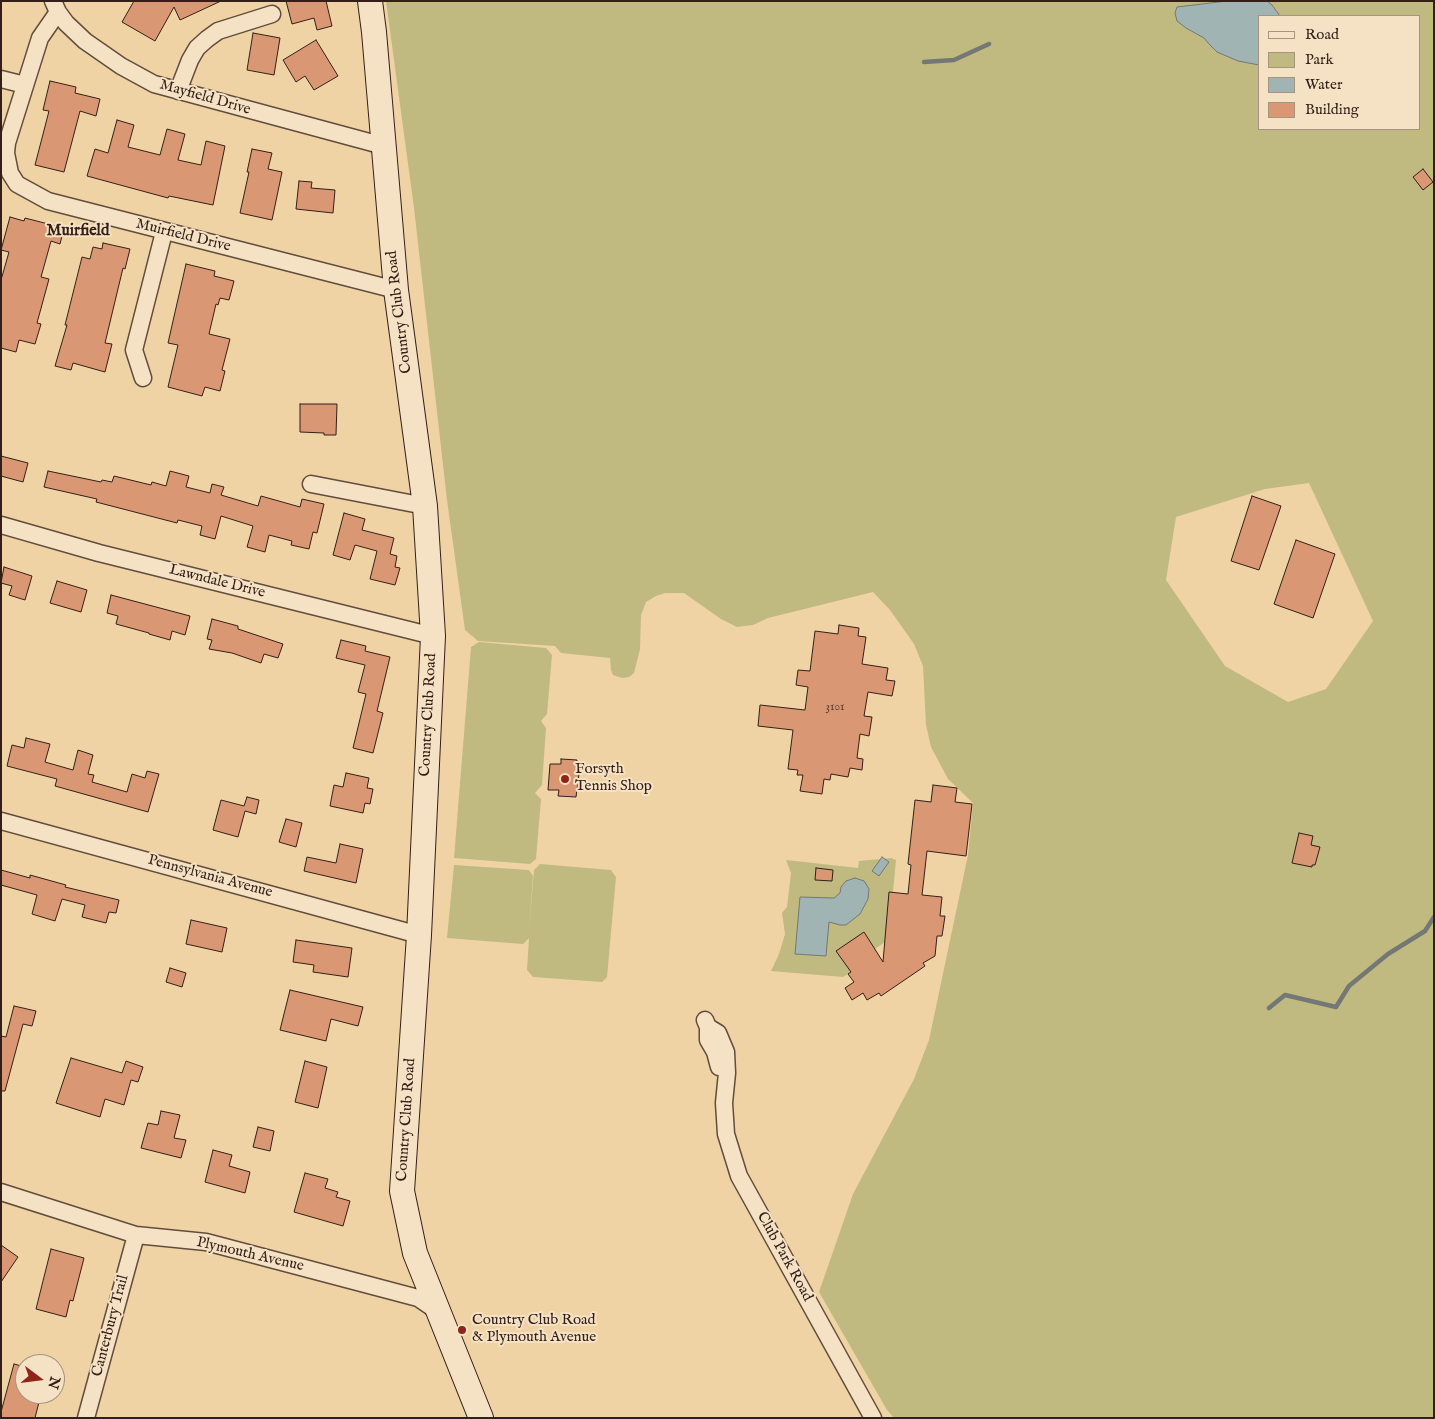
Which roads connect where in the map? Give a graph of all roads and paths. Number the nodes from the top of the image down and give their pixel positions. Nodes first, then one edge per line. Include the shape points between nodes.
1 (370, 1) edge
2 (55, 7) edge
3 (272, 14) dead end
4 (1, 79) edge
5 (25, 85) junction
6 (178, 91) junction
7 (384, 146) junction
8 (5, 176) edge
9 (164, 232) junction
10 (396, 290) junction
11 (142, 378) dead end
12 (311, 484) dead end
13 (425, 506) junction
14 (1, 525) edge
15 (433, 636) junction
16 (1, 821) edge
17 (419, 935) junction
18 (707, 1024) dead end
19 (6, 1196) edge
20 (136, 1235) junction
21 (437, 1311) junction
22 (86, 1418) edge
23 (481, 1418) edge
24 (872, 1418) edge

1 - 7 main road, Country Club Road
2 - 5 street, Muirfield Drive via 40,38
2 - 6 street, Mayfield Drive via 85,41 121,66 154,84
3 - 6 street via 218,31 207,39 190,60
4 - 5 street
5 - 8 street, Muirfield Drive via 7,143
6 - 7 street, Mayfield Drive
7 - 10 main road, Country Club Road
8 - 9 street, Muirfield Drive via 48,201
9 - 10 street, Muirfield Drive
9 - 11 street via 134,350
10 - 13 main road, Country Club Road
12 - 13 street
13 - 15 main road, Country Club Road
14 - 15 street, Lawndale Drive via 99,553
15 - 17 main road, Country Club Road
16 - 17 street, Pennsylvania Avenue
17 - 21 main road, Country Club Road via 402,1191 415,1253
18 - 24 street, Club Park Road via 718,1033 726,1052 726,1134 739,1176
19 - 20 street, Plymouth Avenue
20 - 21 street, Plymouth Avenue via 206,1242 418,1298
20 - 22 street, Canterbury Trail
21 - 23 main road, Country Club Road

